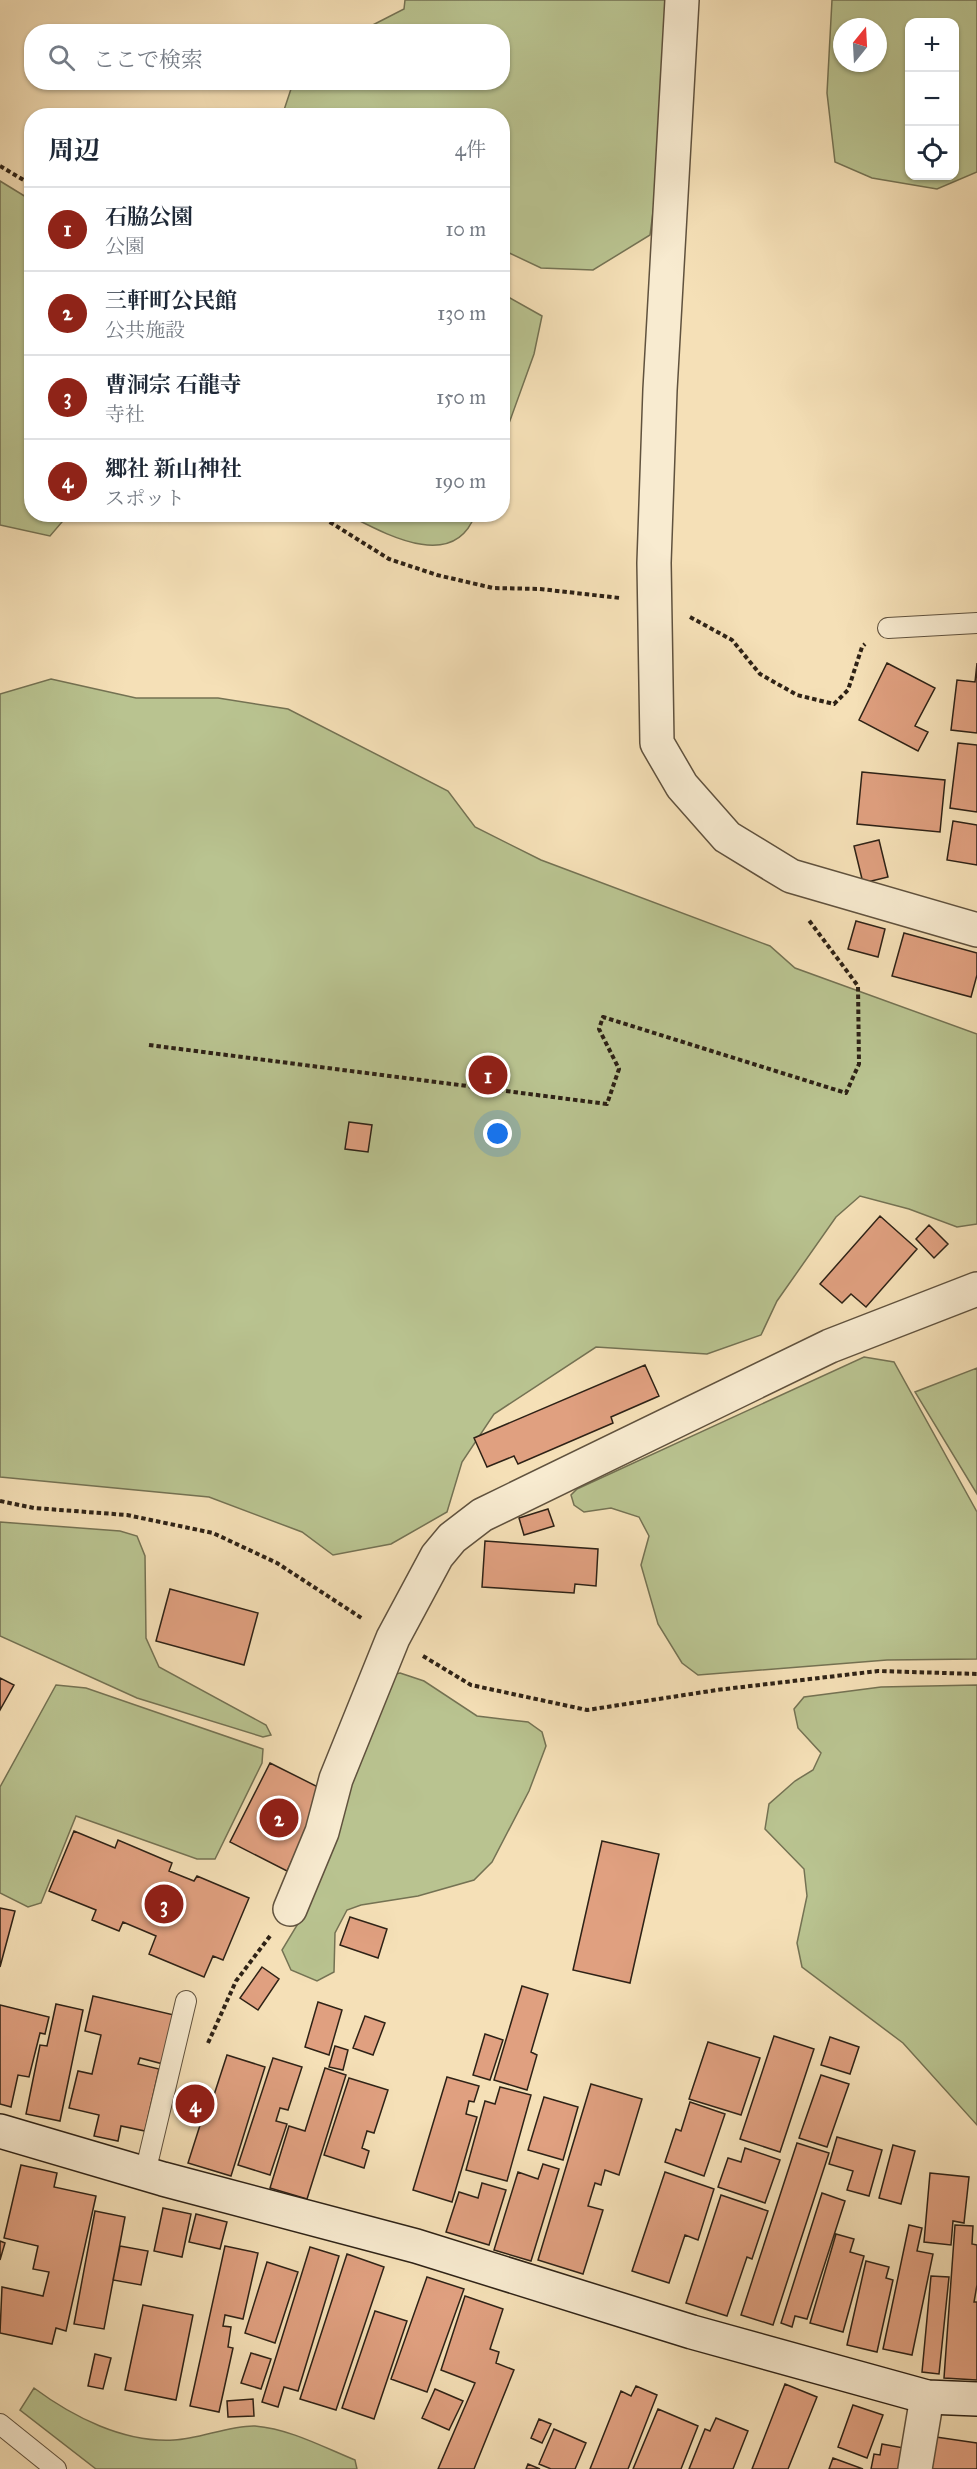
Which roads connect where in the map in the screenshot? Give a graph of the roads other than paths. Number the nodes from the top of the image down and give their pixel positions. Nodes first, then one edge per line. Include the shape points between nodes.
1 (681, 0) edge
2 (977, 623) edge
3 (888, 628) dead end
4 (977, 930) edge
5 (977, 1289) edge
6 (290, 1909) road end
7 (186, 2001) dead end
8 (0, 2131) edge
9 (145, 2173) junction
10 (927, 2397) junction
11 (977, 2399) edge
12 (0, 2424) edge
13 (56, 2469) edge
14 (915, 2469) edge

1 - 4 street via 654,563 657,743 682,786 727,837 791,876
2 - 3 lane
5 - 6 street via 830,1346 482,1515 452,1538 437,1556 393,1638 336,1779 322,1832
7 - 9 lane
8 - 9 street
9 - 10 street via 416,2246 692,2332
10 - 11 street
10 - 14 street
12 - 13 lane

